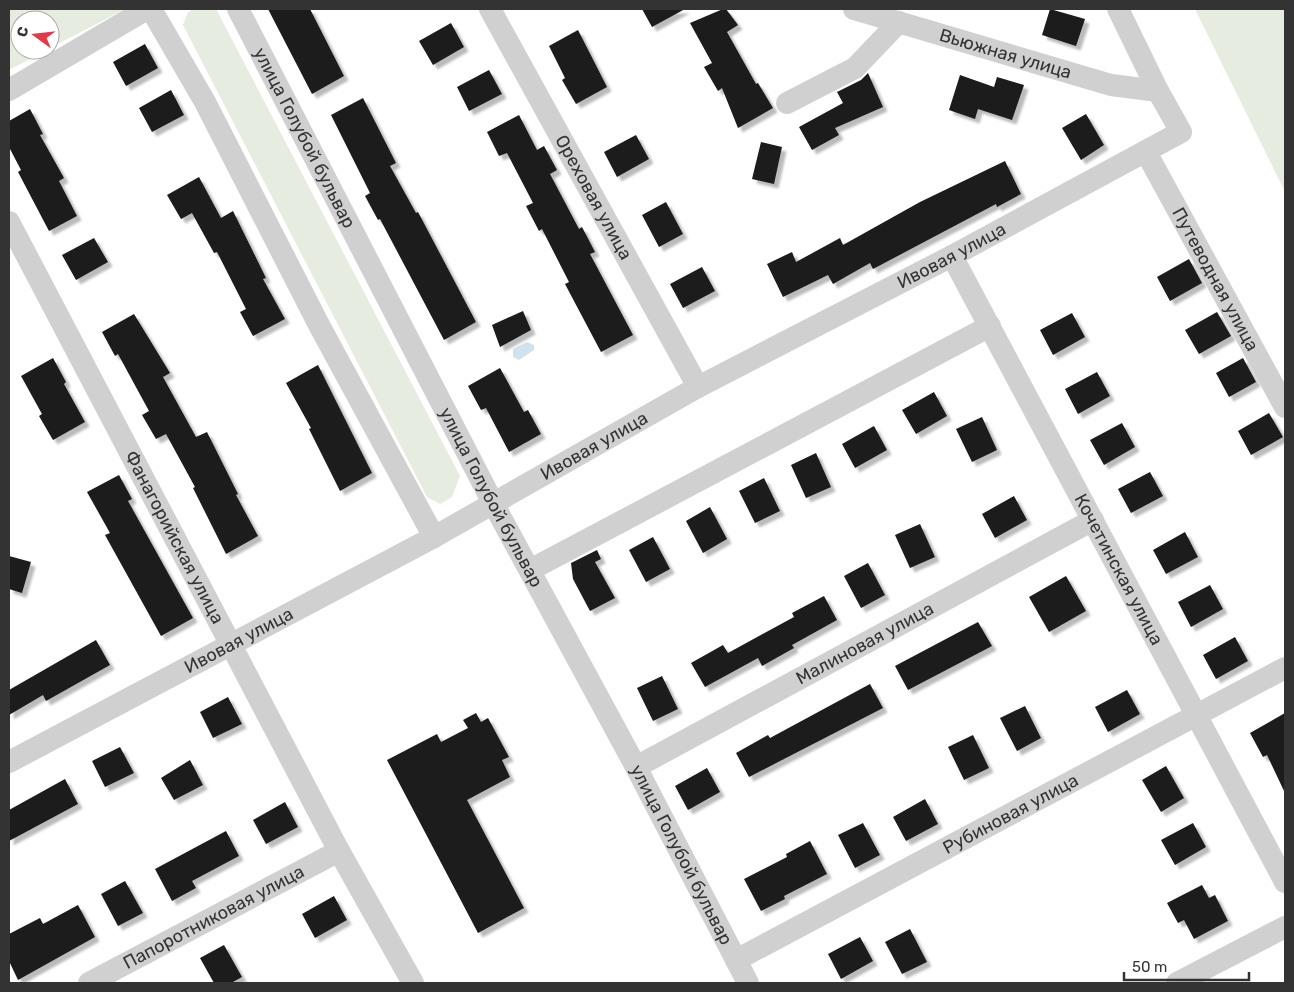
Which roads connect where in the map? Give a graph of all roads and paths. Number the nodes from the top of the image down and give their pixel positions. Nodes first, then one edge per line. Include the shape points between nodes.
1 (147, 9) edge
2 (151, 9) edge
3 (238, 9) edge
4 (490, 9) edge
5 (854, 9) edge
6 (1118, 9) edge
7 (899, 22) junction
8 (9, 90) edge
9 (1158, 91) junction
10 (787, 104) dead end
11 (1146, 152) junction
12 (9, 222) edge
13 (952, 256) junction
14 (990, 326) junction
15 (698, 387) junction
16 (1285, 407) edge
17 (493, 503) junction
18 (1093, 520) junction
19 (434, 537) junction
20 (530, 570) junction
21 (232, 644) junction
22 (1285, 668) edge
23 (1198, 715) junction
24 (9, 762) edge
25 (636, 767) junction
26 (339, 852) junction
27 (1285, 882) edge
28 (1285, 927) edge
29 (736, 960) junction
30 (89, 983) edge
31 (413, 983) edge
32 (748, 983) edge
33 (1178, 983) edge

1 - 8 street
2 - 19 street via 205,102 314,317
3 - 17 street, улица Голубой бульвар
4 - 15 street, Ореховая улица
5 - 7 street, Вьюжная улица
6 - 9 street
7 - 9 street, Вьюжная улица via 1111,85
7 - 10 street via 855,68
9 - 11 street, Ивовая улица via 1182,132
11 - 13 street, Ивовая улица
11 - 16 street, Путеводная улица
12 - 21 street, Фанагорийская улица
13 - 14 street, Кочетинская улица
13 - 15 street, Ивовая улица
14 - 18 street, Кочетинская улица
14 - 20 street
15 - 17 street, Ивовая улица
17 - 19 street, Ивовая улица
17 - 20 street, улица Голубой бульвар
18 - 23 street, Кочетинская улица
18 - 25 street, Малиновая улица
19 - 21 street, Ивовая улица
20 - 25 street, улица Голубой бульвар
21 - 24 street, Ивовая улица
21 - 26 street, Фанагорийская улица
22 - 23 street, Рубиновая улица
23 - 27 street, Кочетинская улица
23 - 29 street, Рубиновая улица
25 - 29 street, улица Голубой бульвар
26 - 30 street, Папоротниковая улица
26 - 31 street, Фанагорийская улица
28 - 33 street
29 - 32 street, улица Голубой бульвар

